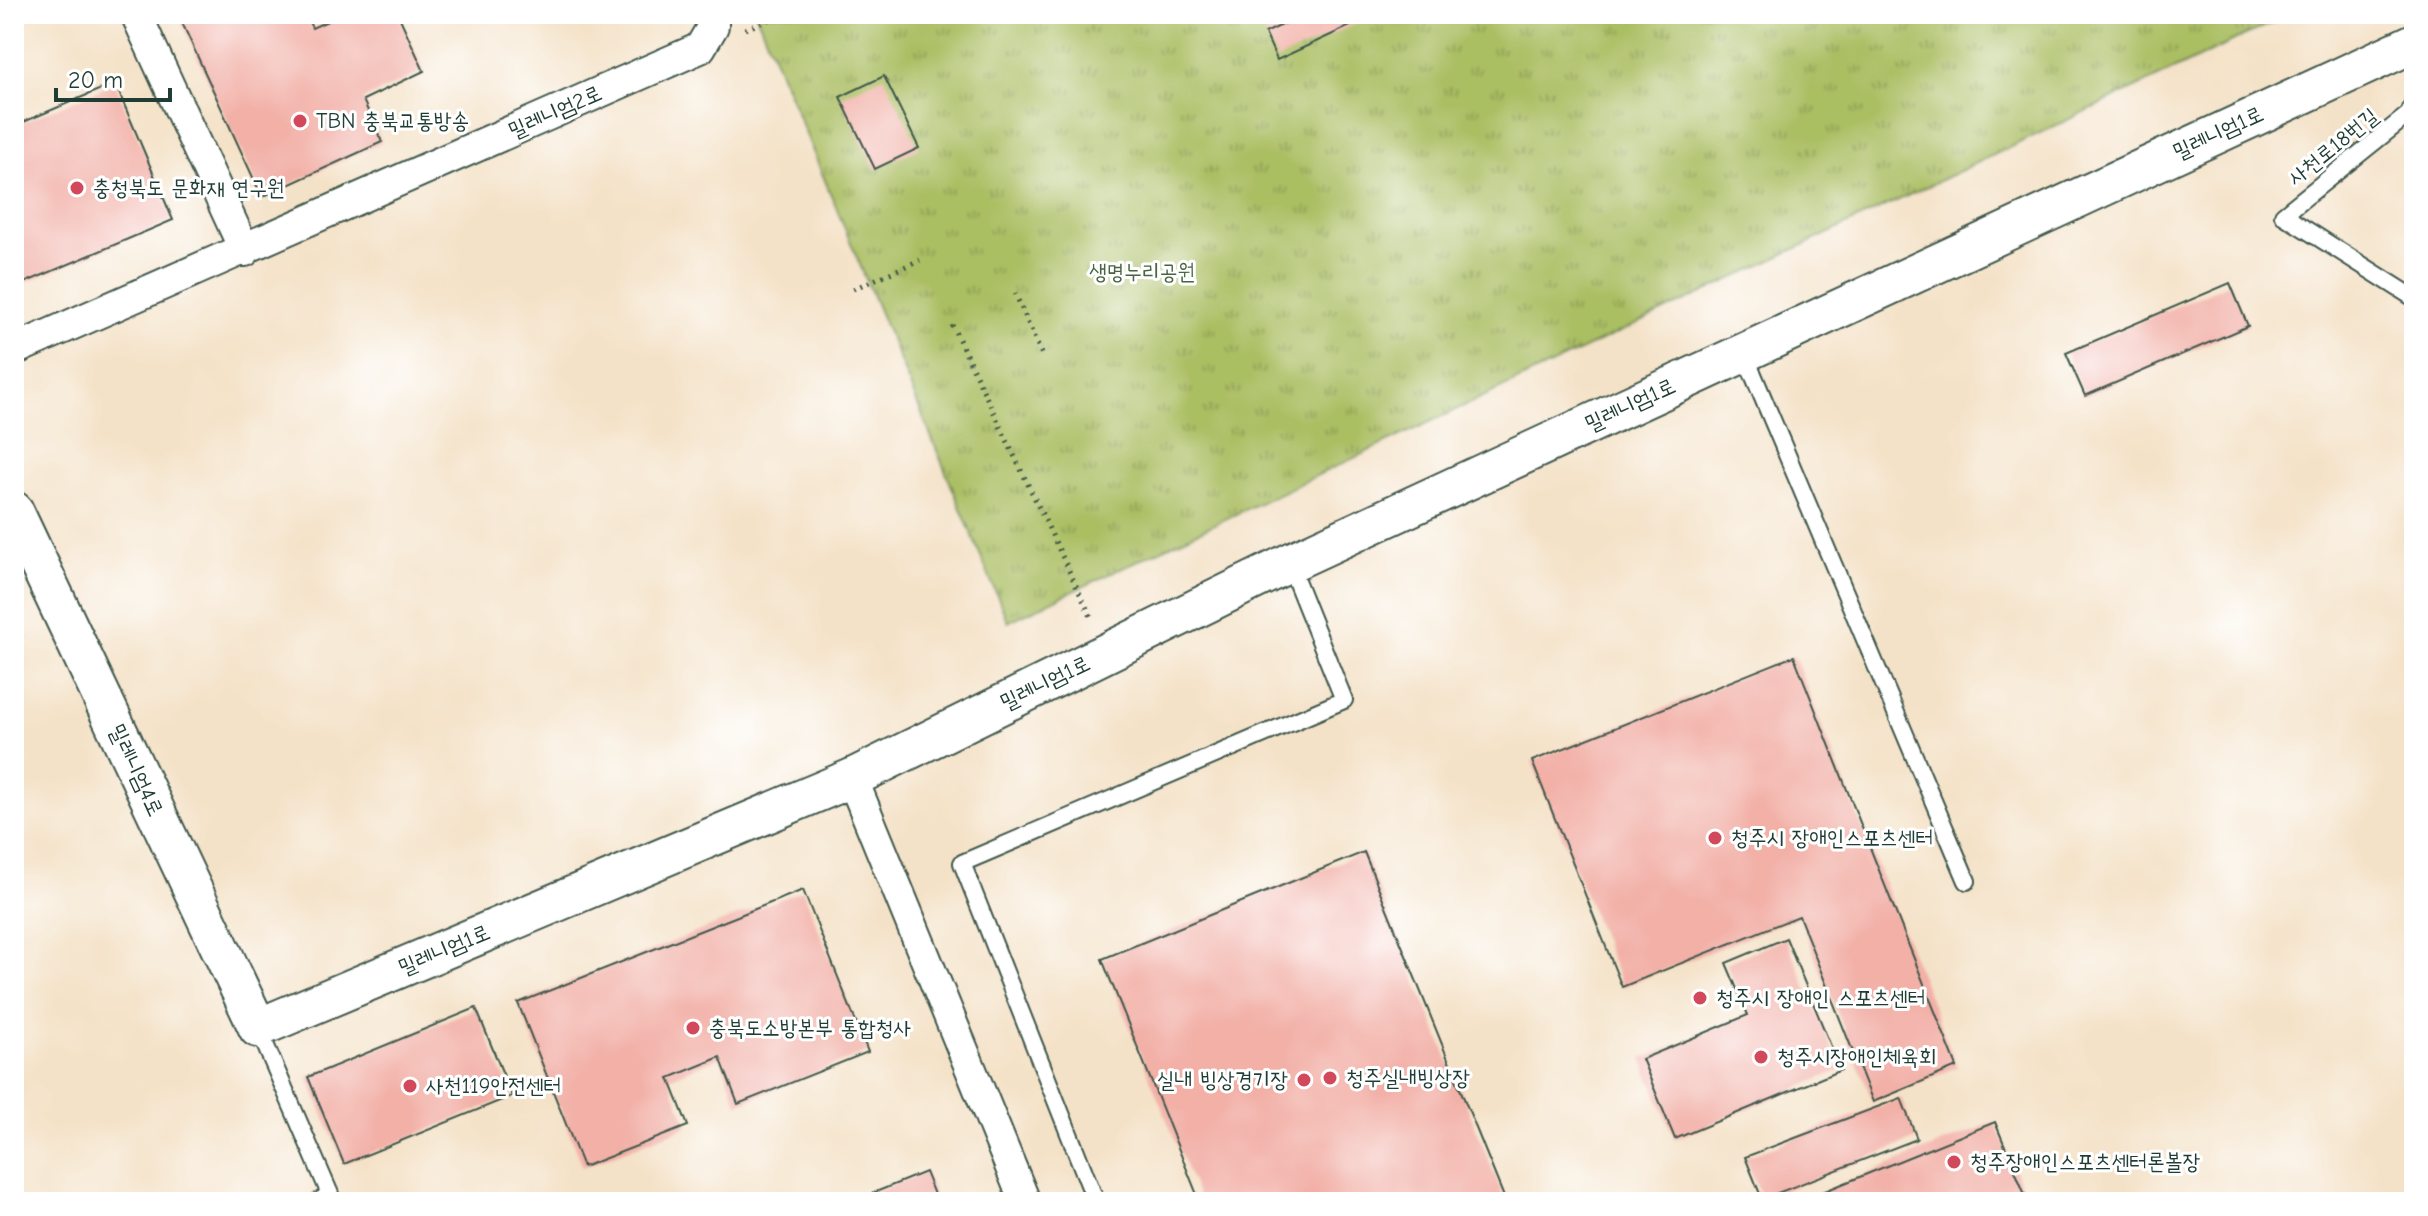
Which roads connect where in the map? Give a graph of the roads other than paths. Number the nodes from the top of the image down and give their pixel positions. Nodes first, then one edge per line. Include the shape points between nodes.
1 (136, 14) edge
2 (713, 14) edge
3 (2414, 43) edge
4 (2414, 102) edge
5 (245, 251) junction
6 (2414, 298) edge
7 (14, 350) edge
8 (1744, 353) junction
9 (14, 511) edge
10 (1289, 563) junction
11 (852, 778) junction
12 (1967, 881) dead end
13 (258, 1028) junction
14 (318, 1202) edge
15 (1025, 1202) edge
16 (1096, 1202) edge

1 - 5 street
2 - 5 street, 밀레니엄2로 via 713,26 700,48
3 - 8 street, 밀레니엄1로
4 - 6 lane, 사천로18번길 via 2409,114 2283,215
5 - 7 street, 밀레니엄2로
8 - 10 street, 밀레니엄1로
8 - 12 lane
9 - 13 street, 밀레니엄4로
10 - 11 street, 밀레니엄1로
10 - 16 lane via 1344,700 962,863
11 - 13 street, 밀레니엄1로
11 - 15 street
13 - 14 lane via 330,1194

